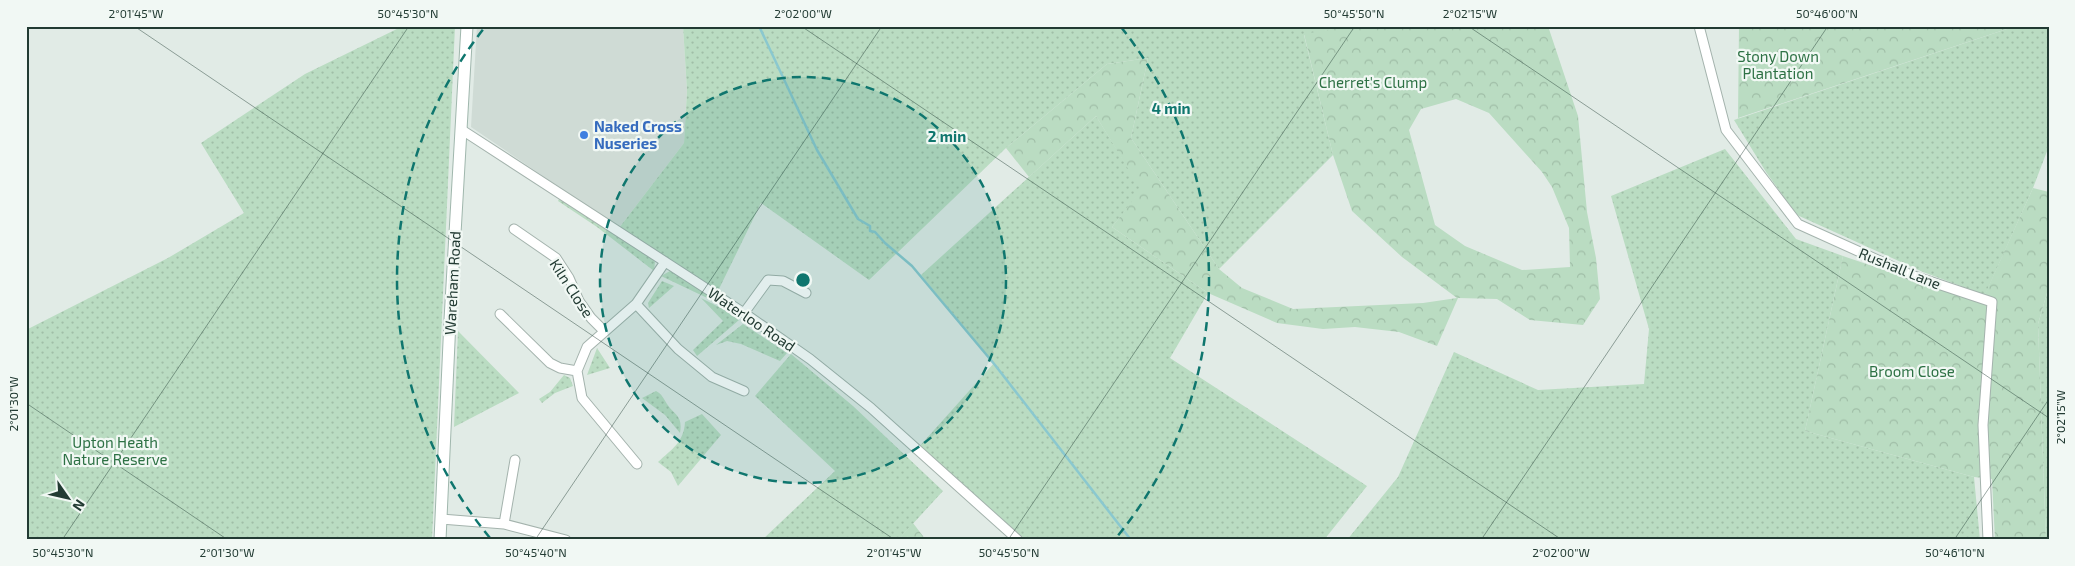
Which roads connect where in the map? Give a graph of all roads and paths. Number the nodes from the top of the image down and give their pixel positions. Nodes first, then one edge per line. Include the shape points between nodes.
1 (467, 26) edge
2 (1699, 26) edge
3 (462, 130) junction
4 (514, 229) dead end
5 (665, 262) junction
6 (806, 293) dead end
7 (636, 304) junction
8 (744, 313) junction
9 (500, 314) dead end
10 (604, 331) junction
11 (578, 371) junction
12 (744, 391) dead end
13 (515, 460) dead end
14 (637, 464) dead end
15 (441, 519) junction
16 (504, 524) junction
17 (539, 536) edge
18 (440, 540) edge
19 (566, 540) edge
20 (1018, 540) edge
21 (1988, 540) edge

1 - 3 street, Wareham Road
2 - 21 street, Rushall Lane via 1726,130 1798,224 1911,275 1992,302 1983,425
3 - 5 street, Waterloo Road
3 - 15 street, Wareham Road
4 - 10 street, Kiln Close via 556,258 579,301
5 - 7 street
5 - 8 street, Waterloo Road
6 - 8 street via 783,281 768,280
7 - 10 street
7 - 12 street via 690,359 712,376
8 - 20 street, Waterloo Road via 810,359 870,408
9 - 11 street via 550,363
10 - 11 street via 587,347
11 - 14 street via 582,398
13 - 16 street
15 - 16 street
15 - 18 street, Wareham Road
16 - 17 street
17 - 19 street

